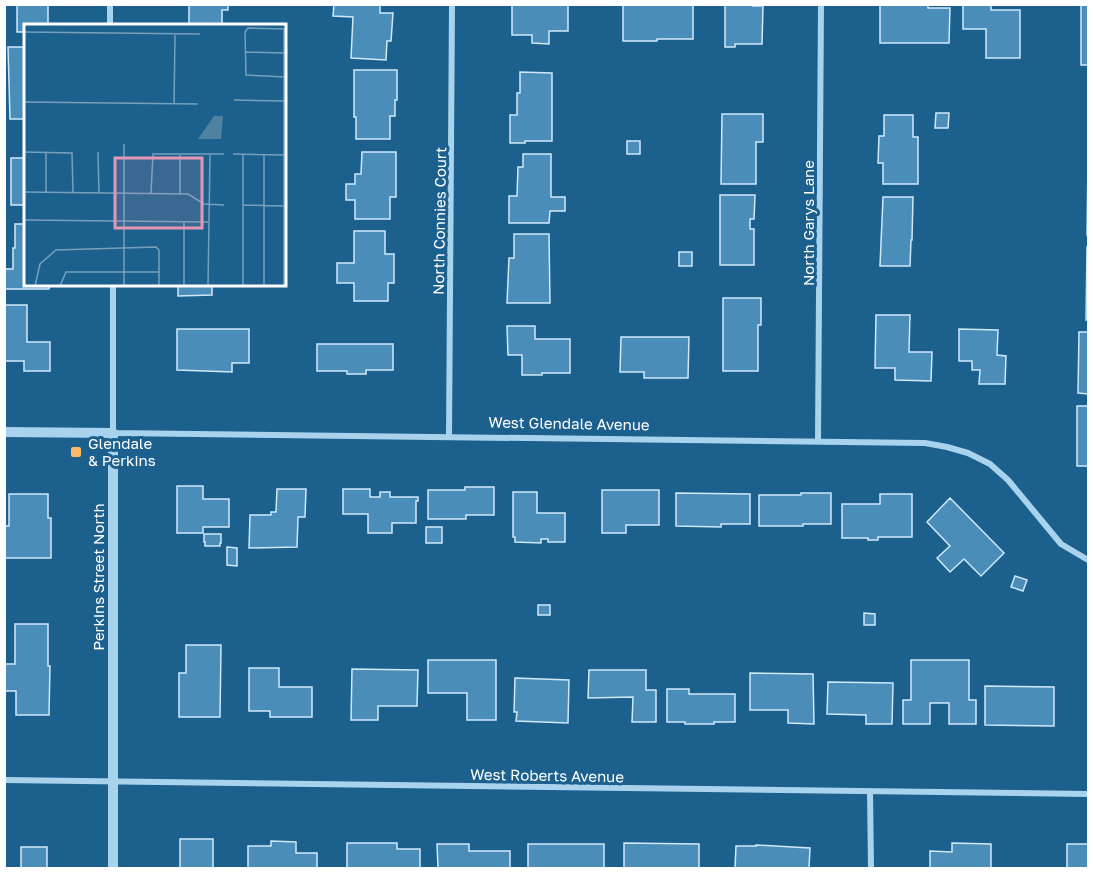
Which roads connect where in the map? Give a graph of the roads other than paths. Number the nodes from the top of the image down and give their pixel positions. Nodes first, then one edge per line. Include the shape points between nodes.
1 (110, 4) edge
2 (452, 4) edge
3 (821, 4) edge
4 (110, 24) edge
5 (113, 286) edge
6 (4, 432) edge
7 (113, 433) junction
8 (449, 437) junction
9 (819, 441) junction
10 (1089, 560) edge
11 (4, 780) edge
12 (113, 782) junction
13 (870, 792) junction
14 (1089, 794) edge
15 (113, 868) edge
16 (871, 868) edge

1 - 4 street
2 - 8 street, North Connies Court
3 - 9 street, North Garys Lane
5 - 7 street, Perkins Street North
6 - 7 street, West Glendale Avenue
7 - 8 street, West Glendale Avenue
7 - 12 street, Perkins Street North
8 - 9 street, West Glendale Avenue
9 - 10 street, West Glendale Avenue via 925,443 968,453 990,464 1008,480 1061,544
11 - 12 street, West Roberts Avenue
12 - 13 street, West Roberts Avenue
12 - 15 street, Perkins Street North
13 - 14 street, West Roberts Avenue
13 - 16 street

